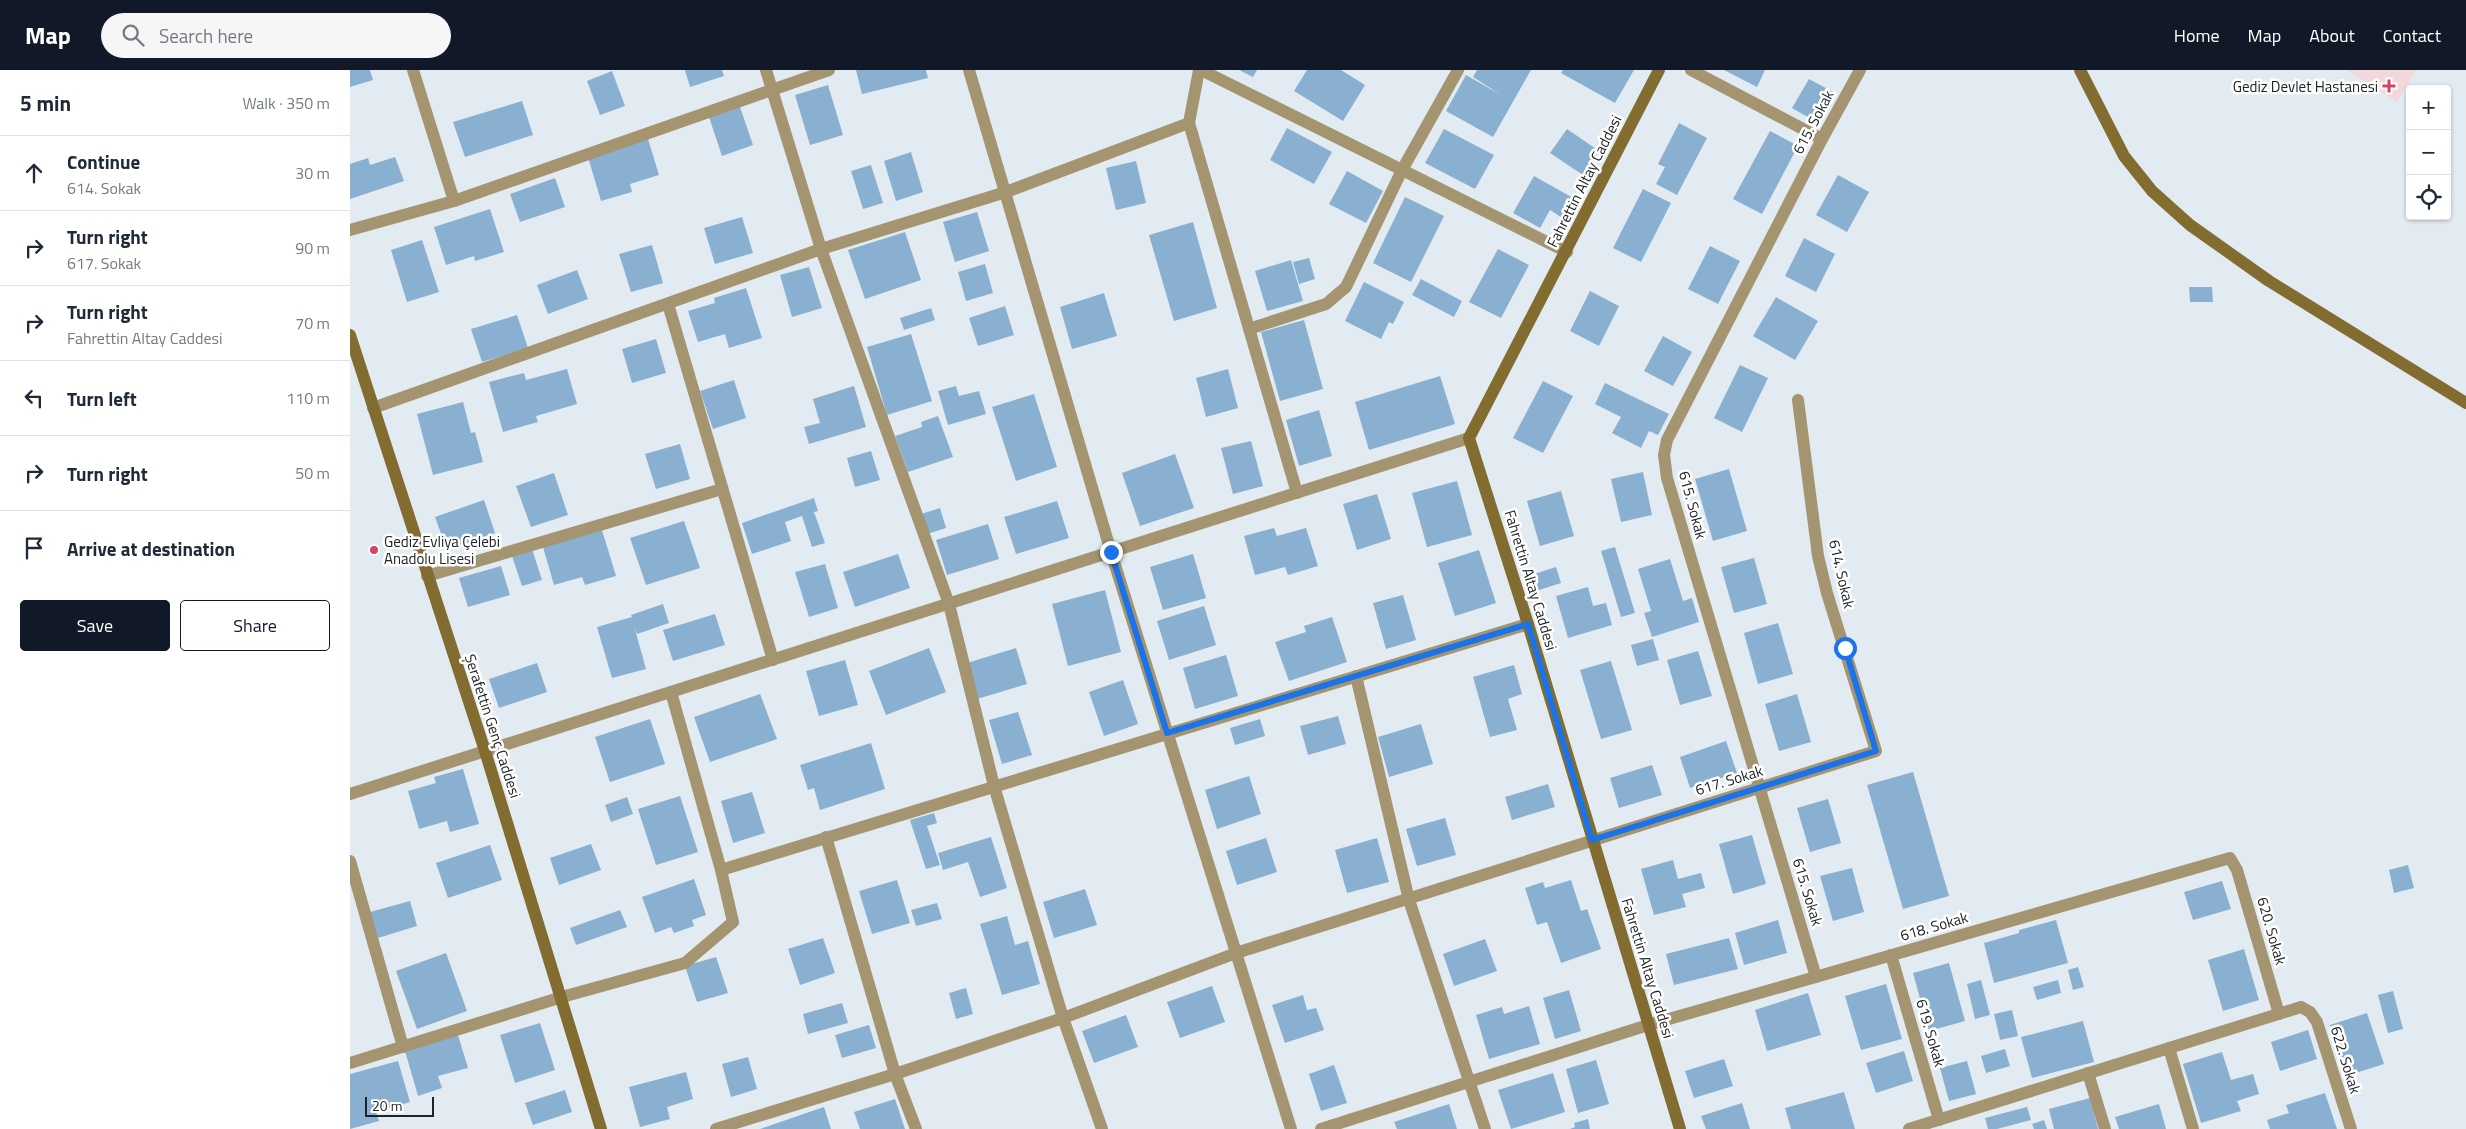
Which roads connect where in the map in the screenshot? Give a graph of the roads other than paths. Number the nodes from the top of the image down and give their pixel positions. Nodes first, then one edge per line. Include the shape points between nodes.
1 (413, 70) edge
2 (766, 70) edge
3 (829, 70) edge
4 (969, 70) edge
5 (1200, 70) edge
6 (1458, 70) edge
7 (1659, 70) edge
8 (1691, 70) edge
9 (1860, 70) edge
10 (2080, 70) edge
11 (772, 88) junction
12 (1189, 123) junction
13 (1822, 139) junction
14 (1402, 170) junction
15 (1006, 192) junction
16 (454, 201) junction
17 (350, 230) edge
18 (821, 250) junction
19 (1567, 252) junction
20 (668, 304) junction
21 (1249, 329) junction
22 (350, 335) edge
23 (1798, 400) dead end
24 (2466, 403) edge
25 (373, 408) junction
26 (1469, 438) junction
27 (722, 489) junction
28 (1297, 493) junction
29 (1111, 552) junction
30 (427, 576) junction
31 (948, 604) junction
32 (1528, 624) junction
33 (773, 660) junction
34 (1356, 676) junction
35 (671, 692) junction
36 (1167, 733) junction
37 (485, 751) junction
38 (1876, 751) joint
39 (994, 786) junction
40 (1759, 788) junction
41 (350, 794) edge
42 (826, 837) junction
43 (1592, 840) junction
44 (2230, 858) joint
45 (350, 861) edge
46 (721, 870) junction
47 (1409, 900) junction
48 (1236, 953) junction
49 (1891, 955) junction
50 (1816, 977) junction
51 (562, 997) junction
52 (2279, 1014) junction
53 (1064, 1018) junction
54 (1648, 1025) junction
55 (403, 1047) junction
56 (2169, 1048) junction
57 (350, 1063) edge
58 (895, 1074) junction
59 (2088, 1074) junction
60 (1470, 1082) junction
61 (1939, 1120) junction
62 (601, 1129) edge
63 (716, 1129) edge
64 (916, 1129) edge
65 (1102, 1129) edge
66 (1291, 1129) edge
67 (1321, 1129) edge
68 (1485, 1129) edge
69 (1680, 1129) edge
70 (1909, 1129) edge
71 (2105, 1129) edge
72 (2193, 1129) edge
73 (2351, 1129) edge

1 - 16 street
2 - 11 street
3 - 11 street
4 - 15 street
5 - 12 street
5 - 14 street
6 - 14 street
7 - 19 street, Fahrettin Altay Caddesi
8 - 13 street
9 - 13 street, 615. Sokak
10 - 24 street via 2124,156 2152,191 2190,225 2269,281
11 - 16 street
11 - 18 street
12 - 15 street
12 - 21 street
13 - 40 street, 615. Sokak via 1667,440 1664,455 1667,478
14 - 19 street
14 - 21 street via 1346,287 1326,304
15 - 18 street
15 - 29 street
16 - 17 street
18 - 20 street
18 - 31 street
19 - 26 street, Fahrettin Altay Caddesi
20 - 25 street
20 - 27 street
21 - 28 street
22 - 25 street, Şerafettin Genç Caddesi
23 - 38 street, 614. Sokak via 1818,556
25 - 30 street, Şerafettin Genç Caddesi
26 - 28 street
26 - 32 street, Fahrettin Altay Caddesi
27 - 30 street
27 - 33 street
28 - 29 street
29 - 31 street
29 - 36 street
30 - 37 street, Şerafettin Genç Caddesi
31 - 33 street
31 - 39 street
32 - 34 street
32 - 43 street, Fahrettin Altay Caddesi
33 - 35 street
34 - 36 street
34 - 47 street
35 - 37 street
35 - 46 street
36 - 39 street
36 - 48 street
37 - 41 street
37 - 51 street, Şerafettin Genç Caddesi
38 - 40 street, 617. Sokak
39 - 42 street
39 - 53 street
40 - 43 street, 617. Sokak
40 - 50 street, 615. Sokak
42 - 46 street
42 - 58 street
43 - 47 street, 617. Sokak
43 - 54 street, Fahrettin Altay Caddesi
44 - 49 street, 618. Sokak
44 - 52 street, 620. Sokak via 2237,870
45 - 55 street
46 - 51 street via 733,922 685,962
47 - 48 street, 617. Sokak
47 - 60 street
48 - 53 street, 617. Sokak
48 - 66 street
49 - 50 street, 618. Sokak
49 - 61 street, 619. Sokak
50 - 54 street, 618. Sokak
51 - 55 street
51 - 62 street, Şerafettin Genç Caddesi
52 - 56 street
52 - 73 street, 622. Sokak via 2301,1007 2310,1012 2317,1022
53 - 58 street, 617. Sokak
53 - 65 street
54 - 60 street, 618. Sokak
54 - 69 street, Fahrettin Altay Caddesi
55 - 57 street
56 - 59 street
56 - 72 street
58 - 63 street, 617. Sokak
58 - 64 street
59 - 61 street
59 - 71 street
60 - 67 street, 618. Sokak
60 - 68 street
61 - 70 street

